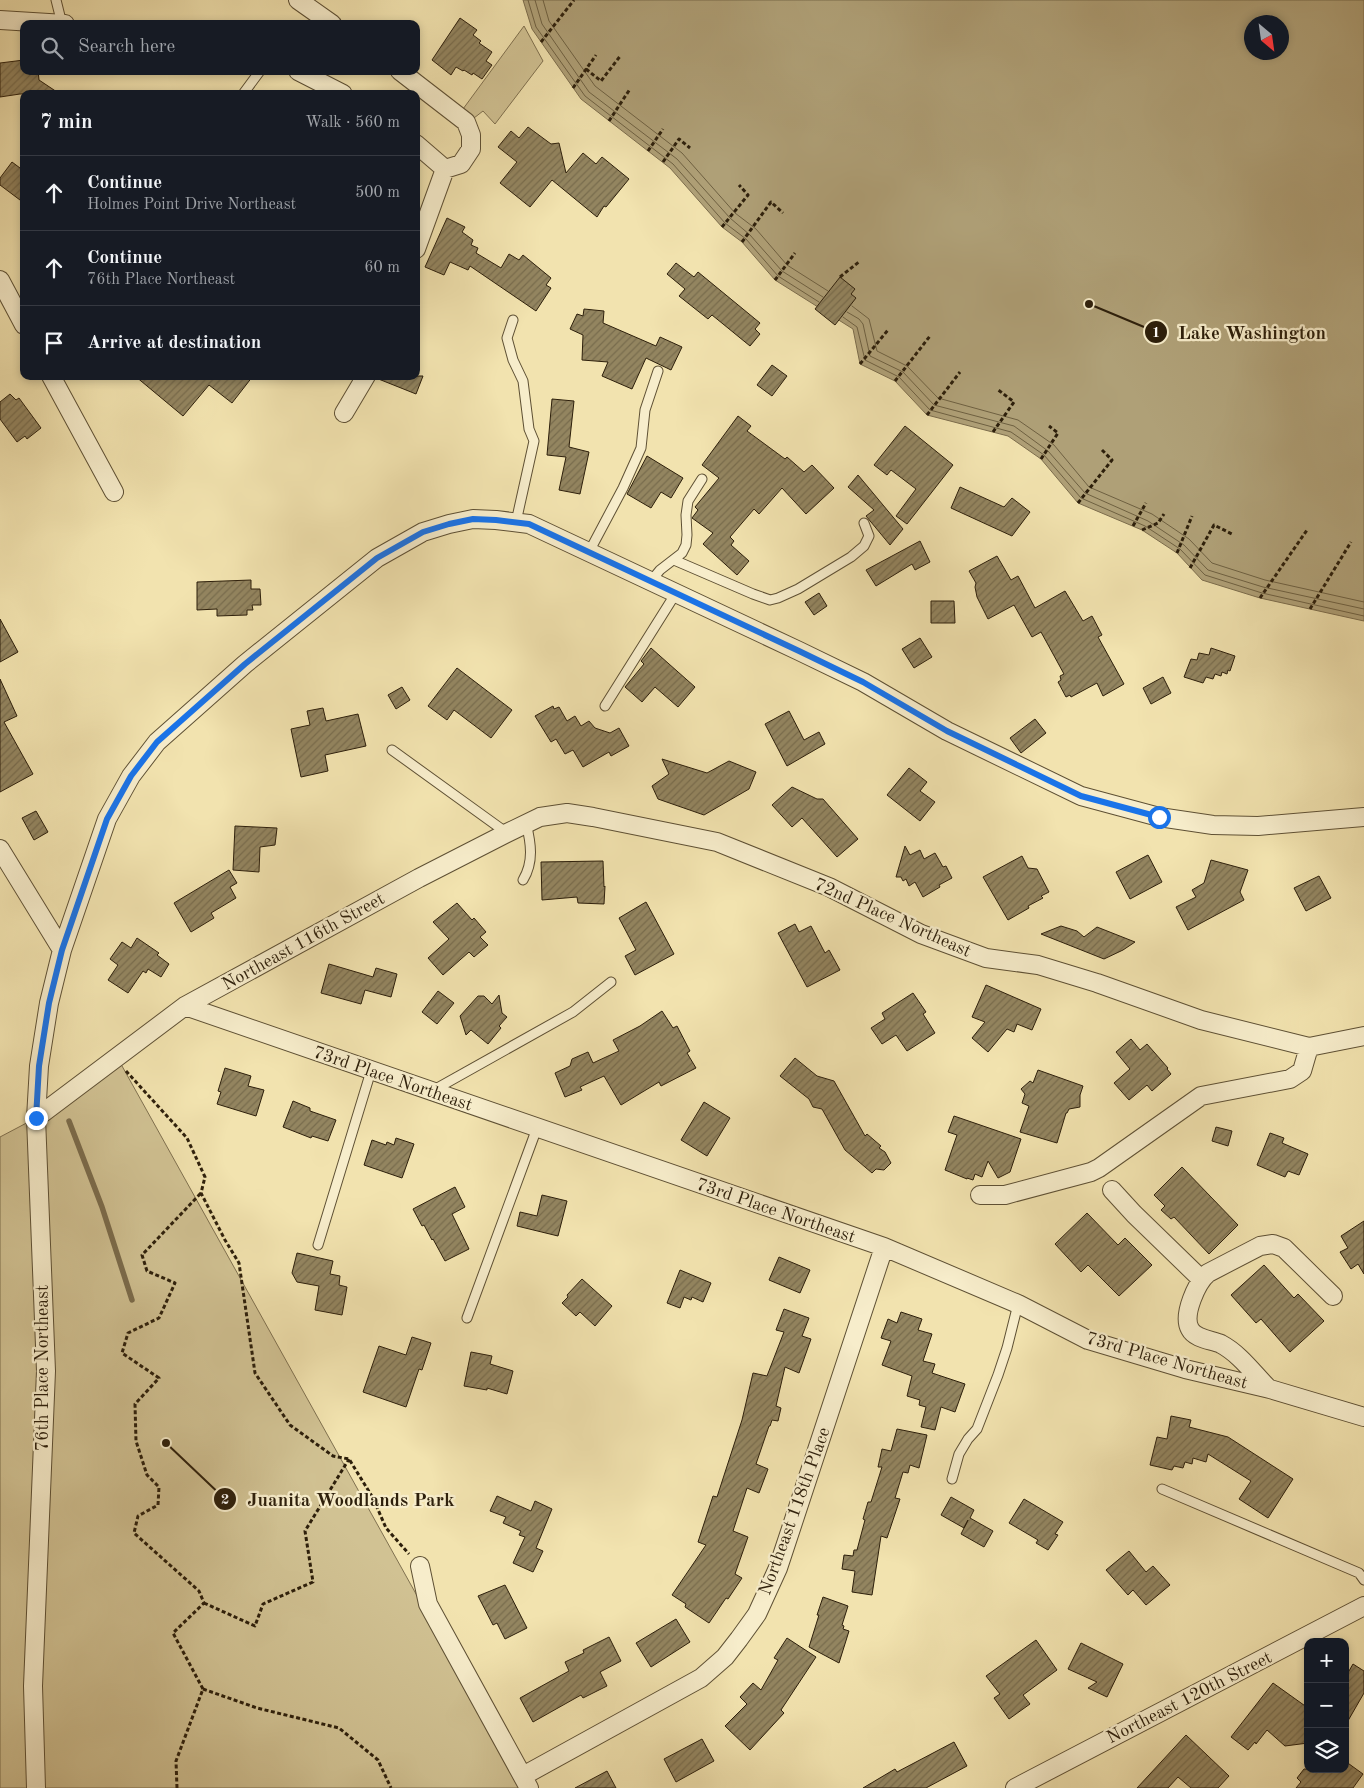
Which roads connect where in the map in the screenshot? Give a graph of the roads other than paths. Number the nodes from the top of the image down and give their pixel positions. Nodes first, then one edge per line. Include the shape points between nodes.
1 (56, 0) edge
2 (298, 0) edge
3 (0, 20) edge
4 (63, 20) edge
5 (326, 20) edge
6 (20, 21) edge
7 (257, 75) edge
8 (306, 75) edge
9 (405, 75) edge
10 (246, 90) edge
11 (335, 90) edge
12 (420, 147) edge
13 (445, 169) junction
14 (420, 238) edge
15 (0, 280) edge
16 (20, 318) edge
17 (513, 320) dead end
18 (658, 371) dead end
19 (54, 380) edge
20 (364, 380) edge
21 (344, 413) dead end
22 (702, 479) dead end
23 (114, 492) dead end
24 (516, 522) junction
25 (864, 523) dead end
26 (589, 552) junction
27 (674, 560) junction
28 (651, 581) junction
29 (676, 593) junction
30 (605, 706) dead end
31 (392, 750) dead end
32 (592, 816) joint
33 (1364, 817) edge
34 (526, 823) junction
35 (506, 833) junction
36 (0, 850) edge
37 (522, 880) dead end
38 (62, 950) junction
39 (611, 982) dead end
40 (185, 1006) junction
41 (1364, 1036) edge
42 (1309, 1047) junction
43 (372, 1071) junction
44 (432, 1092) junction
45 (36, 1118) junction
46 (536, 1128) junction
47 (1112, 1190) dead end
48 (980, 1195) dead end
49 (318, 1245) dead end
50 (884, 1247) junction
51 (1201, 1279) junction
52 (1333, 1296) dead end
53 (1018, 1304) junction
54 (467, 1318) dead end
55 (1270, 1389) junction
56 (1364, 1417) edge
57 (952, 1479) dead end
58 (1162, 1489) dead end
59 (420, 1566) road end
60 (1364, 1580) edge
61 (1364, 1606) edge
62 (526, 1782) edge
63 (36, 1788) edge
64 (1015, 1788) edge

1 - 4 lane
2 - 5 street
3 - 6 street
7 - 10 lane
8 - 11 street
9 - 13 street via 466,122 471,135 470,149 461,164
12 - 13 street
13 - 14 street
15 - 16 street
17 - 24 lane via 507,338 512,360 523,381 529,429 534,441
18 - 26 lane via 645,410 641,448
19 - 23 street
20 - 21 street
22 - 27 lane via 688,501 686,545
24 - 26 street, 76th Place Northeast via 529,524
24 - 38 street, 76th Place Northeast via 473,519 449,524 423,532 377,558 245,664 157,742 131,776 107,819
25 - 27 lane via 869,536 864,546 798,589 770,600
26 - 28 street, 76th Place Northeast
27 - 28 lane
28 - 29 street, 76th Place Northeast
29 - 30 lane
29 - 33 street, 76th Place Northeast via 855,678 947,731 1081,796 1159,817 1213,825 1258,826
31 - 35 lane
32 - 34 street, Northeast 116th Street via 566,813
32 - 42 street, 72nd Place Northeast via 717,842 829,887 921,934 986,958 1038,965 1201,1020
34 - 35 street, Northeast 116th Street
34 - 37 lane via 531,845 529,871
35 - 40 street, Northeast 116th Street
36 - 38 street
38 - 45 street, 76th Place Northeast via 40,1056
39 - 44 lane via 573,1012
40 - 43 street, 73rd Place Northeast
40 - 45 street, Northeast 116th Street
41 - 42 street
42 - 48 street via 1302,1071 1290,1079 1201,1096 1091,1172 1005,1196
43 - 44 street, 73rd Place Northeast
43 - 49 lane
44 - 46 street, 73rd Place Northeast
45 - 63 street, 76th Place Northeast via 46,1372 33,1686
46 - 50 street, 73rd Place Northeast
46 - 54 lane
47 - 51 street
50 - 53 street, 73rd Place Northeast
50 - 62 street, Northeast 118th Place via 778,1568 757,1614 725,1657 701,1678
51 - 52 street via 1260,1246 1273,1244 1284,1248
51 - 55 street via 1190,1308 1190,1330 1228,1348
53 - 55 street, 73rd Place Northeast via 1088,1340 1185,1369
53 - 57 lane via 998,1375 977,1429 959,1454
55 - 56 street, 73rd Place Northeast
58 - 60 lane via 1359,1573
59 - 62 street via 428,1604
61 - 64 street, Northeast 120th Street

